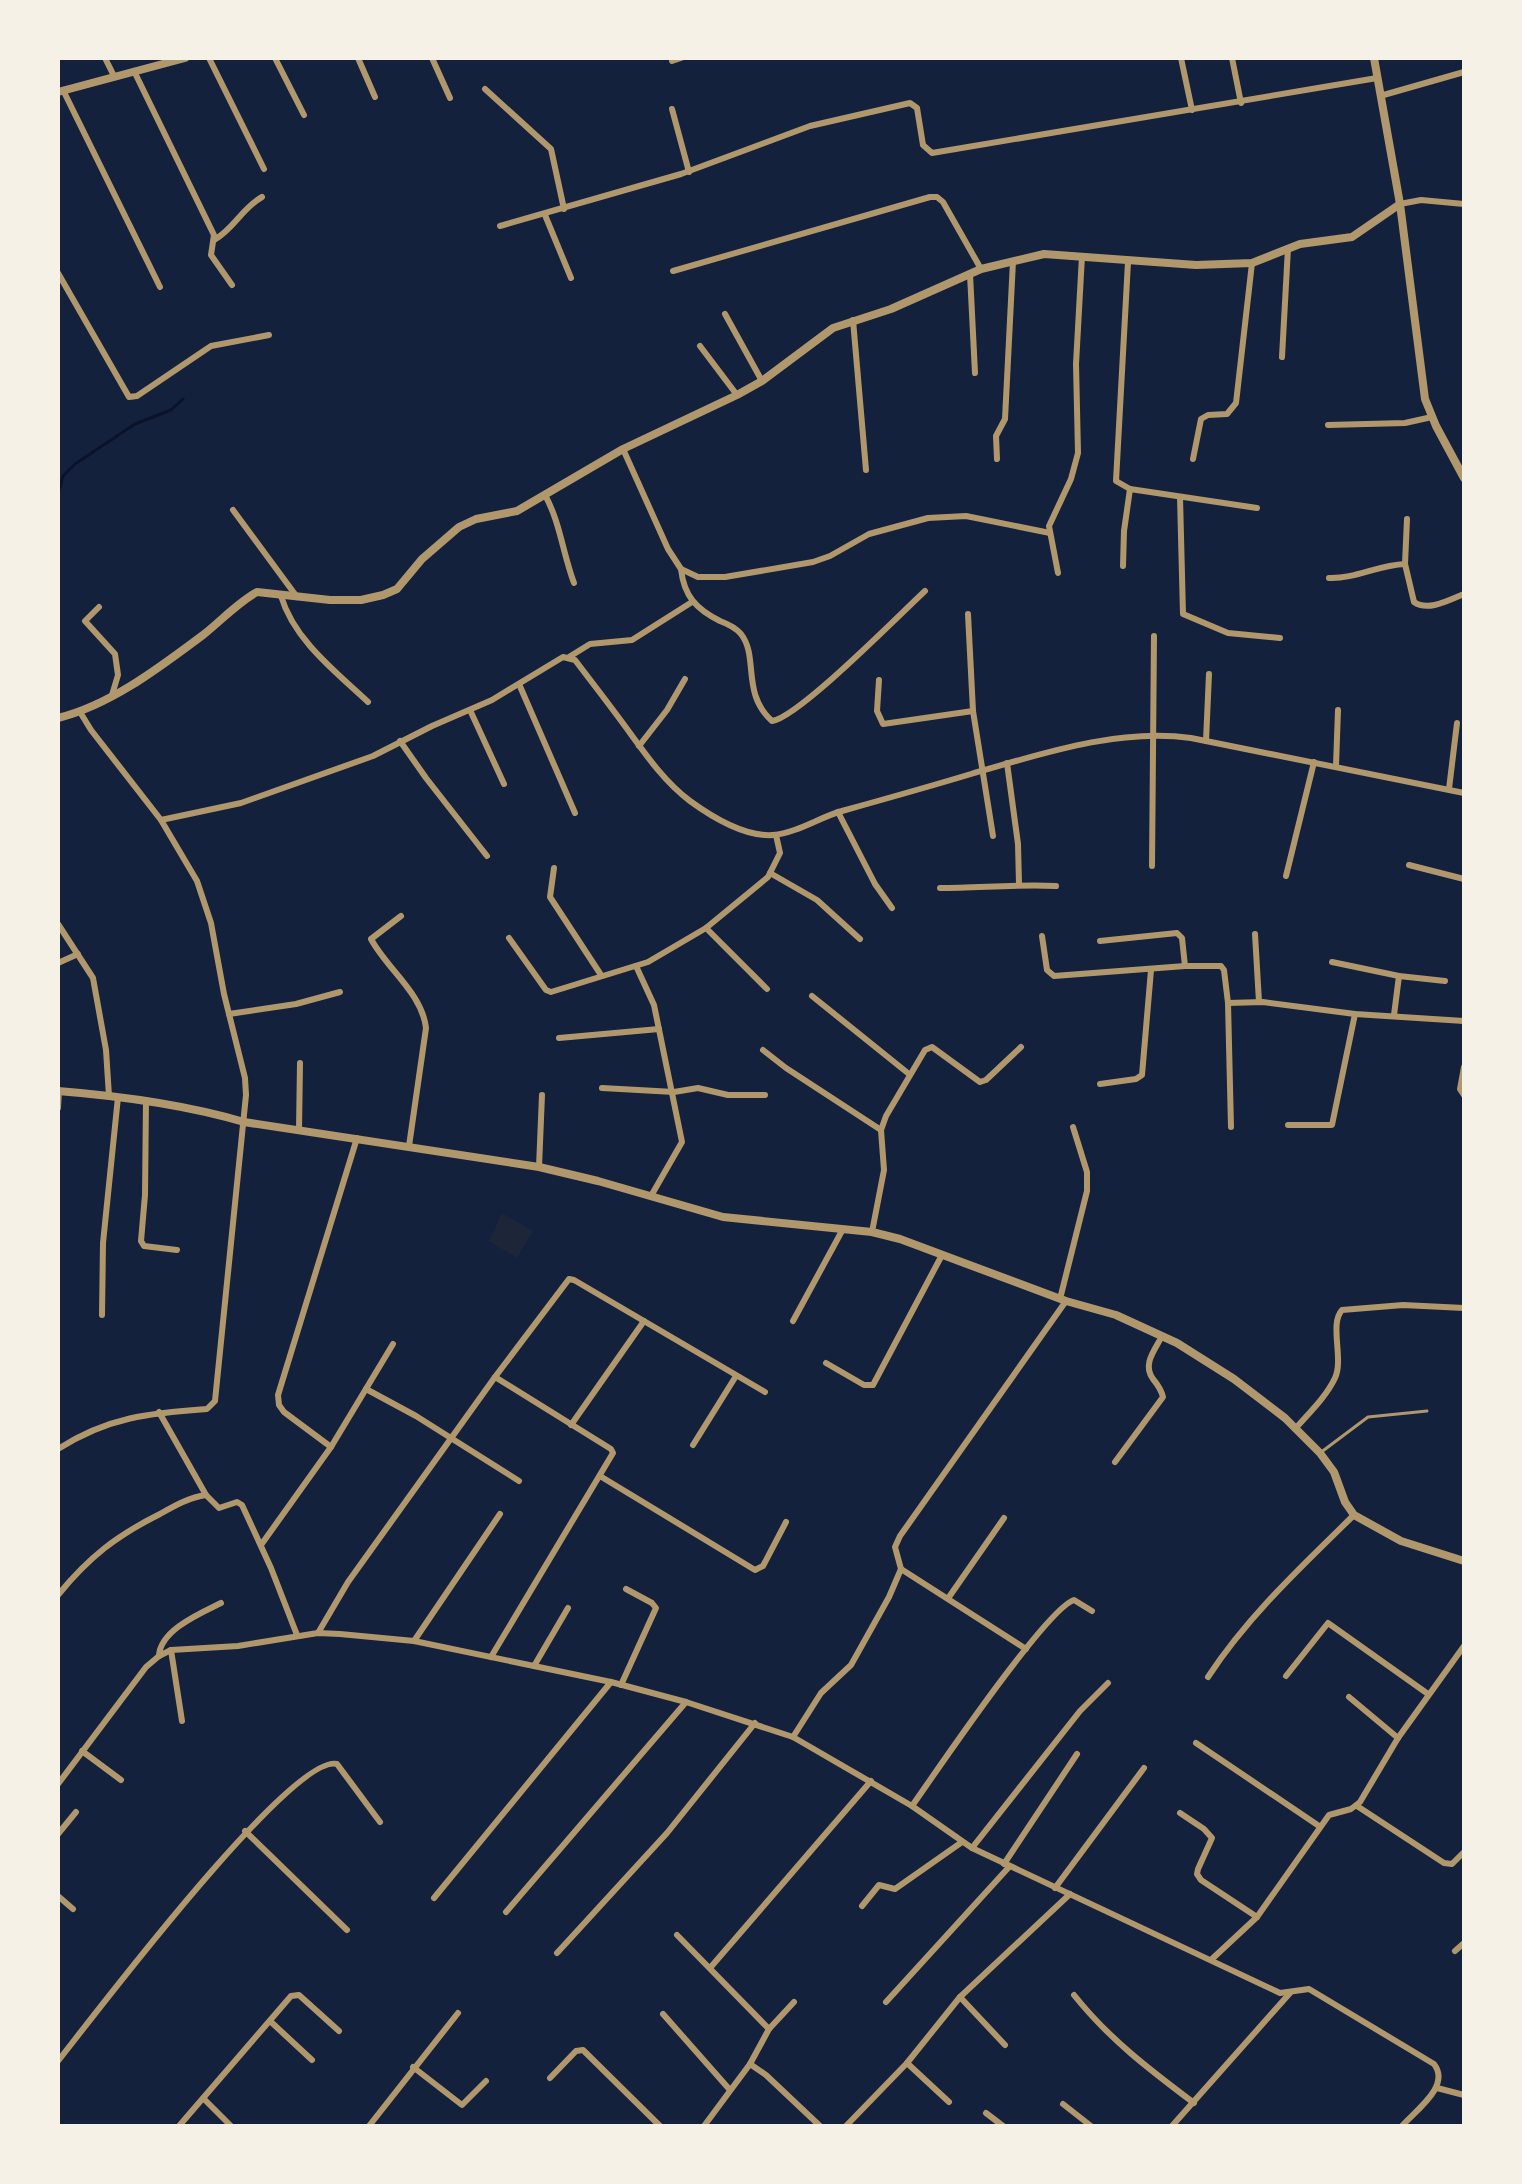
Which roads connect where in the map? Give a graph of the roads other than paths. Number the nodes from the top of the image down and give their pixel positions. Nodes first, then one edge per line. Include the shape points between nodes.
1 (105, 58) edge
2 (185, 58) edge
3 (209, 58) edge
4 (275, 58) edge
5 (358, 58) edge
6 (432, 58) edge
7 (681, 58) edge
8 (1181, 58) edge
9 (1232, 58) edge
10 (1374, 58) edge
11 (157, 61) edge
12 (672, 61) dead end
13 (134, 71) junction
14 (1464, 72) edge
15 (114, 76) junction
16 (1377, 78) junction
17 (485, 89) dead end
18 (60, 91) edge
19 (1380, 96) junction
20 (375, 97) dead end
21 (450, 98) dead end
22 (1241, 103) junction
23 (672, 109) dead end
24 (1192, 110) junction
25 (304, 115) dead end
26 (264, 169) dead end
27 (689, 172) junction
28 (262, 197) dead end
29 (1400, 204) junction
30 (1464, 204) edge
31 (564, 209) junction
32 (545, 215) junction
33 (500, 226) dead end
34 (214, 240) junction
35 (1288, 248) junction
36 (1082, 256) junction
37 (1013, 261) junction
38 (1128, 262) junction
39 (1252, 263) junction
40 (981, 269) junction
41 (673, 271) dead end
42 (58, 273) edge
43 (970, 274) junction
44 (571, 278) dead end
45 (232, 285) dead end
46 (160, 287) dead end
47 (725, 314) dead end
48 (853, 320) junction
49 (269, 335) dead end
50 (700, 346) dead end
51 (1282, 357) dead end
52 (975, 373) dead end
53 (762, 381) junction
54 (737, 395) junction
55 (1432, 417) junction
56 (1328, 425) dead end
57 (623, 449) junction
58 (997, 459) dead end
59 (1193, 459) dead end
60 (866, 470) dead end
61 (1464, 478) edge
62 (1130, 489) junction
63 (545, 495) junction
64 (1180, 497) junction
65 (1257, 508) dead end
66 (233, 510) dead end
67 (1407, 519) dead end
68 (1050, 533) junction
69 (1405, 564) junction
70 (1123, 566) dead end
71 (681, 569) junction
72 (1058, 573) dead end
73 (1329, 578) dead end
74 (574, 583) dead end
75 (925, 591) dead end
76 (1464, 594) edge
77 (281, 596) junction
78 (298, 597) junction
79 (692, 602) junction
80 (99, 607) dead end
81 (968, 614) dead end
82 (1154, 636) dead end
83 (1280, 638) dead end
84 (569, 657) junction
85 (1209, 674) dead end
86 (685, 679) dead end
87 (879, 680) dead end
88 (519, 684) junction
89 (112, 695) junction
90 (368, 702) dead end
91 (470, 710) junction
92 (1338, 710) dead end
93 (973, 711) junction
94 (80, 712) junction
95 (58, 718) edge
96 (1457, 723) dead end
97 (1153, 735) junction
98 (400, 741) junction
99 (1206, 741) junction
100 (639, 746) junction
101 (1314, 762) junction
102 (1007, 763) junction
103 (1336, 766) junction
104 (981, 771) junction
105 (504, 784) dead end
106 (1449, 789) junction
107 (1464, 793) edge
108 (838, 812) junction
109 (575, 813) dead end
110 (161, 820) junction
111 (776, 835) junction
112 (993, 836) dead end
113 (487, 856) dead end
114 (1409, 865) dead end
115 (1152, 866) dead end
116 (554, 868) dead end
117 (770, 873) junction
118 (1286, 876) dead end
119 (1464, 879) edge
120 (1019, 884) junction
121 (1056, 886) dead end
122 (940, 888) dead end
123 (892, 908) dead end
124 (401, 916) dead end
125 (58, 924) edge
126 (706, 928) junction
127 (1255, 934) dead end
128 (1042, 936) dead end
129 (509, 938) dead end
130 (860, 939) dead end
131 (1100, 941) dead end
132 (78, 954) junction
133 (1332, 962) dead end
134 (58, 963) edge
135 (636, 966) junction
136 (1185, 966) junction
137 (1151, 970) junction
138 (601, 975) junction
139 (1399, 976) junction
140 (1445, 981) dead end
141 (767, 989) dead end
142 (340, 992) dead end
143 (812, 996) dead end
144 (1259, 1002) junction
145 (1228, 1003) junction
146 (229, 1014) junction
147 (1355, 1014) junction
148 (1394, 1015) junction
149 (1464, 1021) edge
150 (659, 1029) junction
151 (559, 1038) dead end
152 (1021, 1047) dead end
153 (763, 1050) dead end
154 (300, 1063) dead end
155 (1464, 1067) edge
156 (909, 1074) junction
157 (1100, 1084) dead end
158 (602, 1088) dead end
159 (58, 1091) edge
160 (674, 1092) junction
161 (542, 1095) dead end
162 (765, 1095) dead end
163 (1464, 1095) edge
164 (114, 1096) junction
165 (146, 1100) junction
166 (58, 1108) edge
167 (244, 1122) junction
168 (1288, 1125) dead end
169 (1073, 1127) dead end
170 (1231, 1127) dead end
171 (299, 1130) junction
172 (881, 1130) junction
173 (357, 1138) junction
174 (409, 1146) junction
175 (539, 1167) junction
176 (651, 1196) junction
177 (843, 1229) junction
178 (872, 1232) junction
179 (177, 1250) dead end
180 (942, 1255) junction
181 (1063, 1300) junction
182 (1464, 1308) edge
183 (102, 1315) dead end
184 (644, 1321) junction
185 (793, 1321) dead end
186 (1162, 1336) junction
187 (393, 1344) dead end
188 (826, 1363) dead end
189 (736, 1376) junction
190 (495, 1377) junction
191 (366, 1389) junction
192 (765, 1392) dead end
193 (1427, 1411) dead end
194 (159, 1412) junction
195 (571, 1425) junction
196 (1295, 1429) junction
197 (452, 1438) junction
198 (693, 1445) dead end
199 (331, 1447) junction
200 (58, 1449) edge
201 (1320, 1453) junction
202 (1115, 1462) dead end
203 (600, 1476) junction
204 (519, 1481) dead end
205 (206, 1495) junction
206 (500, 1514) dead end
207 (1354, 1515) junction
208 (1004, 1518) dead end
209 (786, 1522) dead end
210 (261, 1545) junction
211 (1464, 1561) edge
212 (901, 1569) junction
213 (626, 1589) dead end
214 (58, 1595) edge
215 (949, 1597) junction
216 (221, 1603) dead end
217 (568, 1608) dead end
218 (1092, 1611) dead end
219 (318, 1633) junction
220 (297, 1635) junction
221 (414, 1641) junction
222 (1464, 1646) edge
223 (1026, 1649) junction
224 (171, 1650) junction
225 (159, 1656) junction
226 (491, 1657) junction
227 (534, 1666) junction
228 (1286, 1676) dead end
229 (1208, 1677) dead end
230 (611, 1682) junction
231 (1108, 1683) dead end
232 (621, 1685) junction
233 (1428, 1694) junction
234 (1349, 1697) dead end
235 (686, 1702) junction
236 (182, 1721) dead end
237 (755, 1723) junction
238 (793, 1737) junction
239 (1398, 1738) junction
240 (1196, 1743) dead end
241 (82, 1751) junction
242 (1077, 1754) dead end
243 (1144, 1768) dead end
244 (121, 1780) dead end
245 (871, 1781) junction
246 (58, 1784) edge
247 (912, 1806) junction
248 (1357, 1806) junction
249 (76, 1812) dead end
250 (1180, 1813) dead end
251 (380, 1822) dead end
252 (1319, 1826) junction
253 (245, 1831) junction
254 (58, 1834) edge
255 (962, 1842) junction
256 (972, 1848) junction
257 (1463, 1855) edge
258 (1007, 1865) junction
259 (1055, 1888) junction
260 (1070, 1894) junction
261 (58, 1896) edge
262 (434, 1898) dead end
263 (862, 1906) dead end
264 (73, 1909) dead end
265 (506, 1912) dead end
266 (1257, 1917) junction
267 (347, 1930) dead end
268 (677, 1935) dead end
269 (1464, 1943) edge
270 (1455, 1951) dead end
271 (557, 1953) dead end
272 (1212, 1959) junction
273 (710, 1968) junction
274 (1290, 1993) junction
275 (1074, 1995) dead end
276 (960, 1997) junction
277 (794, 2002) dead end
278 (886, 2002) dead end
279 (458, 2013) dead end
280 (663, 2014) dead end
281 (270, 2021) junction
282 (769, 2029) junction
283 (339, 2031) dead end
284 (1005, 2045) dead end
285 (312, 2060) dead end
286 (58, 2061) edge
287 (907, 2063) junction
288 (750, 2064) junction
289 (413, 2067) junction
290 (550, 2078) dead end
291 (486, 2081) dead end
292 (1437, 2088) junction
293 (730, 2090) junction
294 (1464, 2095) edge
295 (204, 2099) junction
296 (949, 2102) dead end
297 (1194, 2103) junction
298 (1063, 2104) dead end
299 (986, 2113) dead end
300 (179, 2126) edge
301 (231, 2126) edge
302 (369, 2126) edge
303 (660, 2126) edge
304 (704, 2126) edge
305 (820, 2126) edge
306 (846, 2126) edge
307 (1003, 2126) edge
308 (1091, 2126) edge
309 (1172, 2126) edge
310 (1402, 2126) edge

1 - 15 street
2 - 11 street
3 - 26 street
4 - 25 street
5 - 20 street
6 - 21 street
7 - 12 street
8 - 24 street
9 - 22 street
10 - 16 street
11 - 13 street
13 - 15 street
13 - 34 street
14 - 19 street
15 - 18 street
16 - 19 street
16 - 22 street
17 - 31 street via 551,149
18 - 46 street
19 - 29 street
22 - 24 street
23 - 27 street
24 - 27 street via 932,153 923,145 917,108 910,103 810,126
27 - 31 street
28 - 34 street
29 - 30 street
29 - 35 street via 1352,237
29 - 55 street via 1422,384
31 - 32 street
32 - 33 street
32 - 44 street
34 - 45 street via 211,255
35 - 39 street
35 - 51 street
36 - 37 street via 1044,254
36 - 38 street
36 - 68 street via 1078,453
37 - 40 street
37 - 58 street via 1005,419 996,436
38 - 39 street
38 - 62 street via 1114,478
39 - 59 street via 1236,403 1227,414 1201,419
40 - 41 street via 943,202 930,197
40 - 43 street
42 - 49 street via 129,397 211,346
43 - 48 street
43 - 52 street
47 - 53 street
48 - 53 street via 833,328
48 - 60 street
50 - 54 street
53 - 54 street
54 - 57 street
55 - 56 street
55 - 61 street
57 - 63 street
57 - 71 street
62 - 64 street
62 - 70 street
63 - 74 street
63 - 78 street via 517,511 459,527 397,589 383,595 361,600
64 - 65 street
64 - 83 street via 1183,614 1228,633
66 - 78 street
67 - 69 street
68 - 71 street via 982,518 928,518 869,534 813,562 725,577 698,577
68 - 72 street
69 - 73 street
69 - 76 street via 1416,605 1430,606
71 - 79 street
75 - 79 street via 832,678 776,721 765,715 755,696 748,646 740,633
77 - 78 street
77 - 89 street via 257,592
77 - 90 street via 313,649
79 - 84 street via 632,640 590,644
80 - 89 street via 85,621 115,654 118,675
81 - 93 street
82 - 97 street
84 - 88 street
84 - 100 street
85 - 99 street
86 - 100 street
87 - 93 street via 877,711 883,724
88 - 91 street
88 - 109 street
89 - 94 street
91 - 98 street
91 - 105 street
92 - 103 street
93 - 104 street
94 - 95 street
94 - 110 street
96 - 106 street
97 - 99 street
97 - 102 street via 1110,739
97 - 115 street
98 - 110 street via 255,799
98 - 113 street
99 - 101 street
100 - 111 street via 691,802 748,832
101 - 103 street
101 - 118 street
102 - 104 street
102 - 120 street
103 - 106 street
104 - 108 street
104 - 112 street
106 - 107 street
108 - 111 street
108 - 123 street
110 - 146 street via 205,902
111 - 117 street via 780,853
114 - 119 street
116 - 138 street via 550,897
117 - 126 street
117 - 130 street via 817,900
120 - 121 street
120 - 122 street
124 - 174 street via 371,939 424,1017
125 - 132 street
126 - 135 street
126 - 141 street
127 - 144 street
128 - 137 street via 1049,975
129 - 138 street via 546,990
131 - 136 street via 1177,933
132 - 134 street
132 - 164 street via 99,999
133 - 139 street
135 - 138 street
135 - 150 street
136 - 137 street
136 - 145 street via 1221,966
137 - 157 street via 1142,1075
139 - 140 street
139 - 148 street
142 - 146 street
143 - 156 street
144 - 145 street
144 - 147 street
145 - 170 street
146 - 167 street via 245,1078
147 - 148 street
147 - 168 street via 1332,1125
148 - 149 street
150 - 151 street
150 - 160 street
152 - 156 street via 983,1082 929,1047
153 - 172 street
154 - 171 street
155 - 163 street
156 - 172 street
158 - 160 street
159 - 164 street
159 - 166 street
160 - 162 street via 698,1088
160 - 176 street via 682,1142
161 - 175 street
164 - 165 street
164 - 183 street
165 - 167 street
165 - 179 street via 141,1241 144,1246
167 - 171 street
167 - 194 street via 215,1401 207,1409
169 - 181 street via 1087,1172 1087,1191
171 - 173 street
172 - 178 street via 884,1170
173 - 174 street
173 - 199 street via 278,1395 284,1412
174 - 175 street
175 - 176 street
176 - 177 street via 723,1217
177 - 178 street
177 - 185 street
178 - 180 street
180 - 181 street
180 - 188 street via 873,1385
181 - 186 street via 1116,1315
181 - 212 street via 896,1542
182 - 196 street via 1342,1310 1337,1318 1335,1378
184 - 189 street
184 - 190 street via 569,1279
184 - 195 street
186 - 196 street via 1234,1379
186 - 202 street via 1148,1372 1163,1397
187 - 191 street
189 - 192 street
189 - 198 street
190 - 195 street
190 - 197 street
191 - 197 street
191 - 199 street
193 - 201 lane via 1368,1417
194 - 200 street via 115,1420
194 - 205 street
195 - 203 street via 611,1449
196 - 201 street
197 - 204 street
197 - 219 street via 348,1582
199 - 210 street
201 - 207 street
203 - 209 street via 755,1570 763,1566
203 - 226 street
205 - 210 street via 219,1508 240,1503
205 - 214 street via 120,1535 82,1566
206 - 221 street
207 - 211 street via 1401,1541
207 - 229 street via 1256,1614
208 - 215 street
210 - 220 street
212 - 215 street
212 - 238 street via 851,1665 821,1693
213 - 232 street via 656,1608
215 - 223 street
216 - 225 street via 177,1629 162,1642
217 - 227 street
218 - 223 street via 1068,1602
219 - 220 street
219 - 221 street
220 - 224 street
221 - 226 street
222 - 233 street
223 - 247 street
224 - 225 street
224 - 236 street
225 - 241 street
226 - 227 street
227 - 230 street
228 - 233 street via 1328,1623
230 - 232 street
230 - 262 street
231 - 256 street
232 - 235 street
233 - 239 street
234 - 239 street
235 - 237 street
235 - 265 street
237 - 238 street
237 - 271 street via 667,1833
238 - 245 street
239 - 248 street
240 - 252 street
241 - 244 street
241 - 246 street
242 - 258 street
243 - 259 street
245 - 247 street
245 - 273 street
247 - 255 street
248 - 252 street via 1329,1815
248 - 257 street via 1444,1863 1452,1864
249 - 254 street
250 - 266 street via 1212,1838 1197,1874
251 - 253 street via 333,1762 304,1779
252 - 266 street
253 - 267 street
253 - 286 street
255 - 256 street
255 - 263 street via 895,1889 879,1885
256 - 258 street
258 - 259 street
258 - 278 street
259 - 260 street
260 - 272 street
260 - 276 street
261 - 264 street
266 - 272 street
268 - 273 street
269 - 270 street
272 - 274 street
273 - 282 street
274 - 292 street via 1309,1989 1434,2064 1440,2078
274 - 297 street
275 - 297 street via 1127,2052
276 - 284 street
276 - 287 street
277 - 282 street
279 - 289 street
280 - 293 street
281 - 283 street via 295,1994
281 - 285 street
281 - 295 street
282 - 288 street
287 - 296 street
287 - 306 street
288 - 293 street
288 - 305 street
289 - 291 street via 462,2105
289 - 302 street
290 - 303 street via 583,2050
292 - 294 street
292 - 310 street
293 - 304 street
295 - 300 street
295 - 301 street
297 - 309 street
298 - 308 street
299 - 307 street

